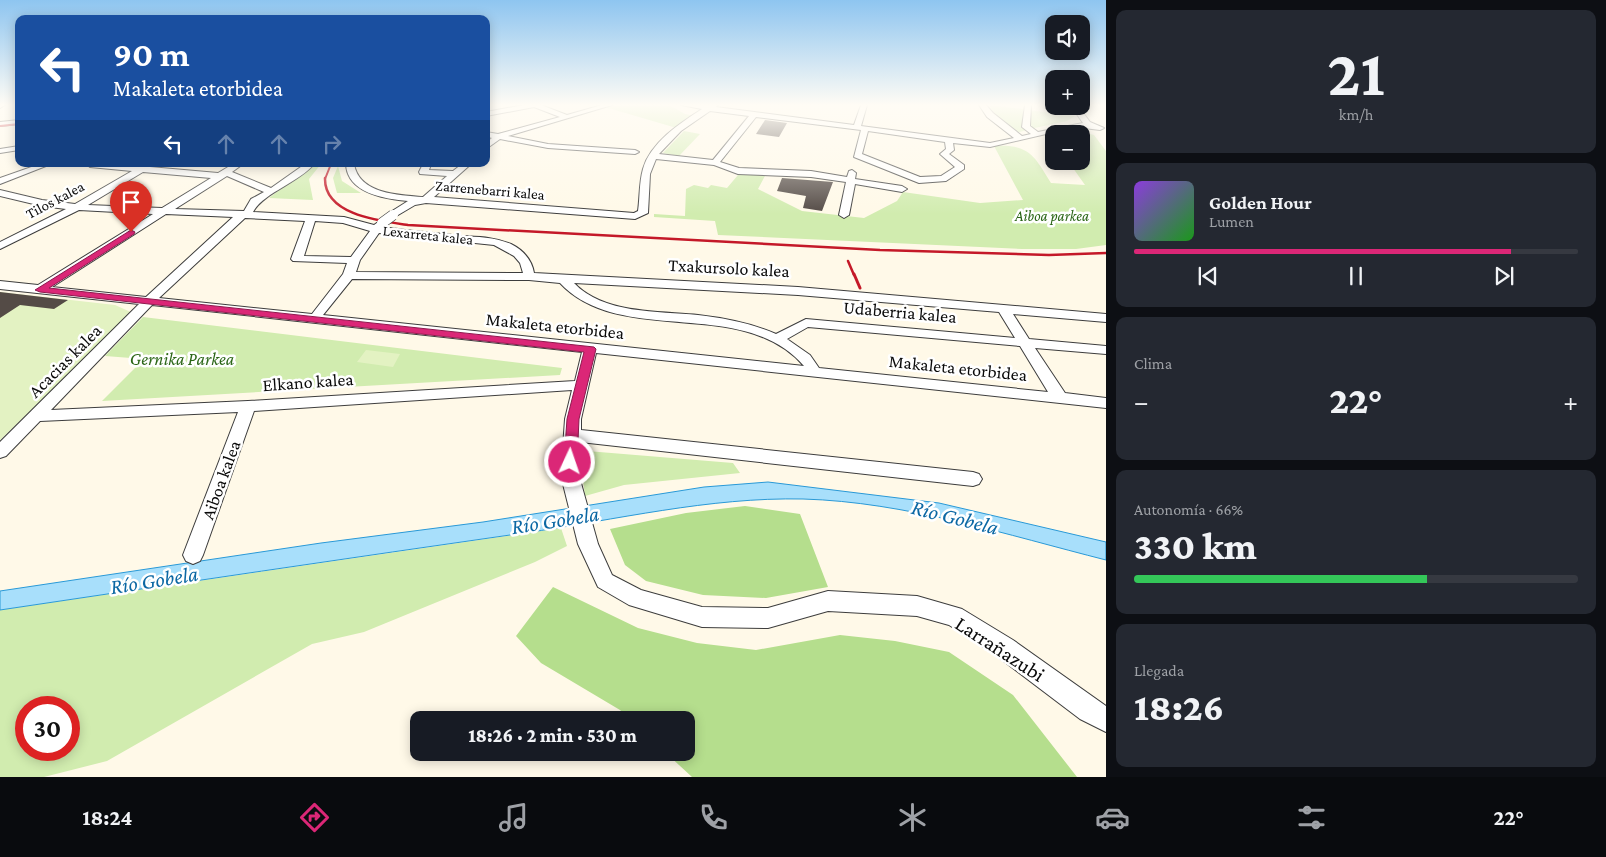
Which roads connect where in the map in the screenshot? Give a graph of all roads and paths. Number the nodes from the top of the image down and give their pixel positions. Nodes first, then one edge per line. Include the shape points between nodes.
1 (525, 141) edge
2 (667, 141) edge
3 (732, 141) edge
4 (859, 141) edge
5 (949, 141) edge
6 (959, 141) edge
7 (1009, 141) edge
8 (15, 149) edge
9 (0, 151) edge
10 (635, 152) dead end
11 (653, 156) junction
12 (715, 163) junction
13 (38, 167) edge
14 (143, 167) edge
15 (161, 167) edge
16 (306, 167) edge
17 (350, 167) edge
18 (426, 167) edge
19 (463, 167) edge
20 (224, 171) edge
21 (455, 174) junction
22 (851, 176) junction
23 (0, 180) edge
24 (902, 189) dead end
25 (272, 192) junction
26 (0, 193) edge
27 (425, 200) junction
28 (77, 207) junction
29 (164, 211) junction
30 (245, 213) junction
31 (844, 215) dead end
32 (311, 218) junction
33 (379, 226) junction
34 (0, 246) edge
35 (354, 260) junction
36 (349, 275) junction
37 (529, 276) junction
38 (564, 280) junction
39 (0, 285) edge
40 (40, 290) junction
41 (149, 302) junction
42 (1004, 310) junction
43 (318, 313) dead end
44 (1106, 318) edge
45 (777, 339) junction
46 (1024, 342) junction
47 (590, 349) junction
48 (794, 350) junction
49 (1106, 350) edge
50 (774, 368) junction
51 (814, 372) junction
52 (853, 376) junction
53 (580, 385) junction
54 (1060, 398) junction
55 (1106, 403) edge
56 (248, 406) junction
57 (37, 416) junction
58 (572, 434) junction
59 (0, 452) edge
60 (973, 478) dead end
61 (193, 555) dead end
62 (1106, 720) edge

1 - 10 street
2 - 11 street
3 - 12 street
4 - 5 street via 857,155 913,178 943,179 960,167 944,154 950,150
6 - 7 street via 990,145
8 - 9 street
11 - 12 street
11 - 27 street, Zarrenebarri kalea via 648,165 643,213 627,216
12 - 22 street via 738,171
13 - 23 street
14 - 28 street, Tilos kalea
15 - 20 street
16 - 25 street, Acacias kalea
17 - 27 street, Zarrenebarri kalea via 351,175 367,188
18 - 21 street via 423,172
19 - 21 street
20 - 25 street
20 - 29 street
21 - 27 street
22 - 24 street
22 - 31 street
25 - 30 street, Acacias kalea via 254,201
26 - 28 street, Lexarreta kalea
27 - 33 street, bridge via 412,203
28 - 29 street, Lexarreta kalea
28 - 34 street, Tilos kalea
29 - 30 street, Lexarreta kalea
29 - 40 street
30 - 32 street, Lexarreta kalea
30 - 41 street, Acacias kalea
32 - 33 street, Lexarreta kalea
32 - 35 street via 296,259
33 - 35 street
33 - 37 street, Lexarreta kalea via 400,233 507,245 523,258
35 - 36 street
36 - 37 street, Txakursolo kalea
36 - 43 street
37 - 38 street, Txakursolo kalea
38 - 42 street, Txakursolo kalea via 798,291
38 - 45 street via 570,290 584,299 619,309 718,322
39 - 40 street, Makaleta etorbidea
40 - 41 street, Makaleta etorbidea
41 - 47 street, Makaleta etorbidea
41 - 57 street, Acacias kalea
42 - 44 street, Txakursolo kalea
42 - 46 street
45 - 46 street, Udaberria kalea via 806,323
45 - 48 street
46 - 49 street, Udaberria kalea
46 - 54 street
47 - 50 street, Makaleta etorbidea
47 - 53 street
48 - 50 street via 794,358 788,365
48 - 51 street via 809,361
48 - 52 street
50 - 51 street, Makaleta etorbidea
51 - 52 street, Makaleta etorbidea
52 - 54 street, Makaleta etorbidea
53 - 56 street, Elkano kalea
53 - 58 street
54 - 55 street, Makaleta etorbidea
56 - 57 street, Elkano kalea
56 - 61 street, Aiboa kalea
57 - 59 street, Acacias kalea
58 - 60 street
58 - 62 street, Larrañazubi via 570,476 588,544 605,581 636,598 702,617 768,618 828,601 917,606 954,616

